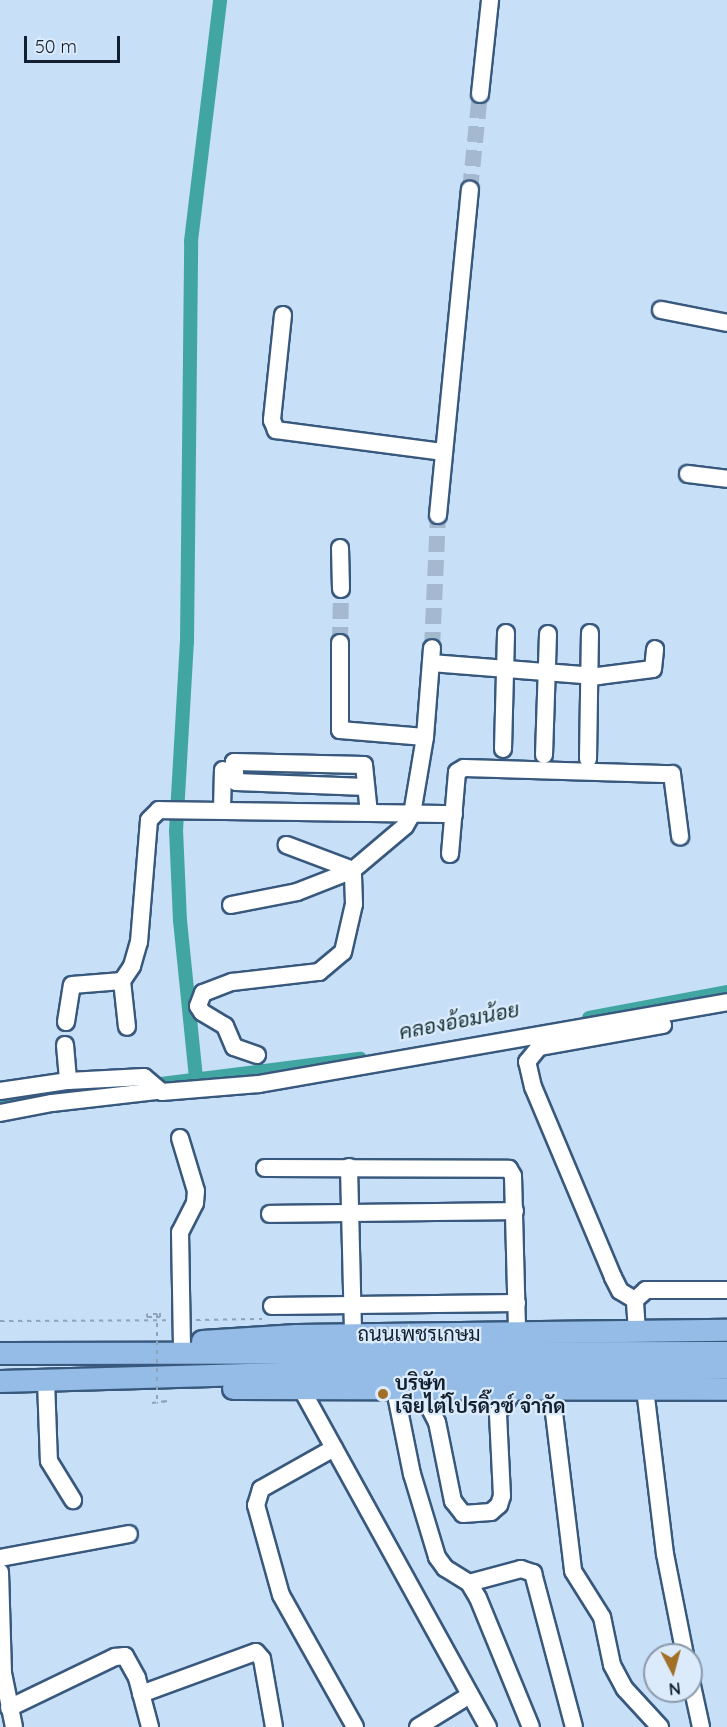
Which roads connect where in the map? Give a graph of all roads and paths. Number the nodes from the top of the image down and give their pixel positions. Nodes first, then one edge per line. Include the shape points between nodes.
1 (490, 0) edge
2 (480, 94) tunnel mouth
3 (470, 190) tunnel mouth
4 (661, 310) dead end
5 (283, 315) dead end
6 (727, 323) edge
7 (444, 452) junction
8 (688, 474) dead end
9 (727, 480) edge
10 (438, 515) tunnel mouth
11 (340, 548) dead end
12 (341, 589) tunnel mouth
13 (506, 633) dead end
14 (590, 633) dead end
15 (548, 634) dead end
16 (340, 643) tunnel mouth
17 (655, 649) dead end
18 (505, 668) junction
19 (546, 671) junction
20 (589, 676) junction
21 (425, 737) junction
22 (503, 748) dead end
23 (544, 754) dead end
24 (588, 759) dead end
25 (223, 770) dead end
26 (366, 787) junction
27 (222, 810) junction
28 (369, 813) junction
29 (412, 814) junction
30 (454, 814) junction
31 (680, 836) dead end
32 (287, 845) dead end
33 (450, 854) dead end
34 (353, 870) junction
35 (231, 905) dead end
36 (122, 981) junction
37 (727, 1002) edge
38 (690, 1020) dead end
39 (66, 1022) dead end
40 (127, 1027) dead end
41 (65, 1044) dead end
42 (257, 1054) dead end
43 (68, 1081) junction
44 (154, 1086) junction
45 (0, 1091) edge
46 (0, 1113) edge
47 (180, 1138) dead end
48 (350, 1167) junction
49 (265, 1168) dead end
50 (515, 1211) junction
51 (350, 1213) junction
52 (270, 1214) dead end
53 (727, 1290) edge
54 (635, 1300) junction
55 (517, 1303) junction
56 (353, 1305) junction
57 (272, 1306) dead end
58 (160, 1311) dead end
59 (181, 1320) junction
60 (0, 1321) edge
61 (727, 1330) edge
62 (637, 1331) junction
63 (517, 1332) junction
64 (353, 1334) junction
65 (182, 1343) junction
66 (727, 1352) edge
67 (0, 1353) edge
68 (112, 1353) junction
69 (727, 1368) edge
70 (113, 1380) junction
71 (46, 1381) junction
72 (0, 1382) edge
73 (516, 1388) junction
74 (420, 1389) junction
75 (551, 1389) junction
76 (645, 1389) junction
77 (727, 1389) edge
78 (302, 1390) junction
79 (395, 1390) junction
80 (152, 1403) dead end
81 (334, 1448) junction
82 (74, 1500) dead end
83 (129, 1534) dead end
84 (0, 1558) edge
85 (0, 1572) edge
86 (469, 1583) junction
87 (683, 1643) edge
88 (141, 1694) junction
89 (470, 1695) junction
90 (5, 1703) edge
91 (696, 1703) edge
92 (14, 1727) edge
93 (150, 1727) edge
94 (274, 1727) edge
95 (355, 1727) edge
96 (418, 1727) edge
97 (488, 1727) edge
98 (531, 1727) edge
99 (574, 1727) edge
100 (660, 1727) edge
101 (701, 1727) edge

1 - 2 street
3 - 7 street
4 - 6 street
5 - 7 street via 272,420 276,430
7 - 10 street
8 - 9 street
11 - 12 street
13 - 18 street
14 - 20 street
15 - 19 street
16 - 21 street via 340,730
17 - 20 street via 657,665 653,669
18 - 19 street
18 - 21 street via 432,656
18 - 22 street
19 - 20 street
19 - 23 street
20 - 24 street
21 - 29 street
25 - 27 street
26 - 26 street via 236,782 234,762 364,765
26 - 28 street
27 - 28 street
27 - 36 street via 159,810 149,820 135,958
28 - 29 street
29 - 30 street
29 - 34 street via 405,826
30 - 31 street via 457,772 464,768 665,772 674,779
30 - 33 street
32 - 34 street
34 - 35 street via 297,892
34 - 42 street via 350,934 336,962 319,972 232,982 203,993 198,1006 202,1012 225,1026 234,1047
36 - 39 street via 72,985
36 - 40 street
37 - 44 street via 259,1084
38 - 54 street via 539,1047 527,1062 533,1087 616,1284 620,1292
41 - 43 street
43 - 44 street
43 - 45 street
44 - 46 street
47 - 59 street via 196,1191 195,1203 180,1232
48 - 49 street
48 - 50 street via 501,1167 513,1176
48 - 51 street
50 - 51 street
50 - 55 street
51 - 52 street
51 - 56 street
53 - 54 street via 646,1290
54 - 62 street
55 - 56 street
55 - 63 street
56 - 57 street
56 - 64 street
58 - 80 path, bridge via 160,1317 154,1317 147,1317 157,1314 157,1325 157,1403 167,1403
59 - 60 path
59 - 65 street
61 - 62 main road, ถนนเพชรเกษม
62 - 63 main road, ถนนเพชรเกษม
63 - 64 main road, ถนนเพชรเกษม
64 - 65 main road, ถนนเพชรเกษม
65 - 68 main road, ถนนเพชรเกษม
66 - 68 main road, ถนนเพชรเกษม
67 - 68 main road, ถนนเพชรเกษม
69 - 70 main road, ถนนเพชรเกษม via 327,1372
70 - 71 main road, ถนนเพชรเกษม
70 - 78 main road, ถนนเพชรเกษม
71 - 72 main road, ถนนเพชรเกษม
71 - 82 street via 50,1461
73 - 74 main road, ถนนเพชรเกษม
73 - 74 street via 498,1413 502,1496 499,1505 491,1512 463,1514 453,1501 437,1422
73 - 75 main road, ถนนเพชรเกษม
74 - 79 main road, ถนนเพชรเกษม
75 - 76 main road, ถนนเพชรเกษม
75 - 100 street via 573,1571 602,1617 612,1665 626,1689
76 - 77 main road, ถนนเพชรเกษม
76 - 87 street via 664,1554
78 - 79 main road, ถนนเพชรเกษม
78 - 81 street
79 - 86 street via 412,1474 437,1557 445,1568
81 - 89 street
81 - 95 street via 261,1489 256,1505 280,1595
83 - 84 street
85 - 90 street
86 - 98 street
86 - 99 street via 521,1569 533,1573
88 - 90 street via 131,1662 125,1656
88 - 93 street
88 - 94 street via 256,1652 262,1659
89 - 96 street
89 - 97 street
90 - 92 street
91 - 101 street

